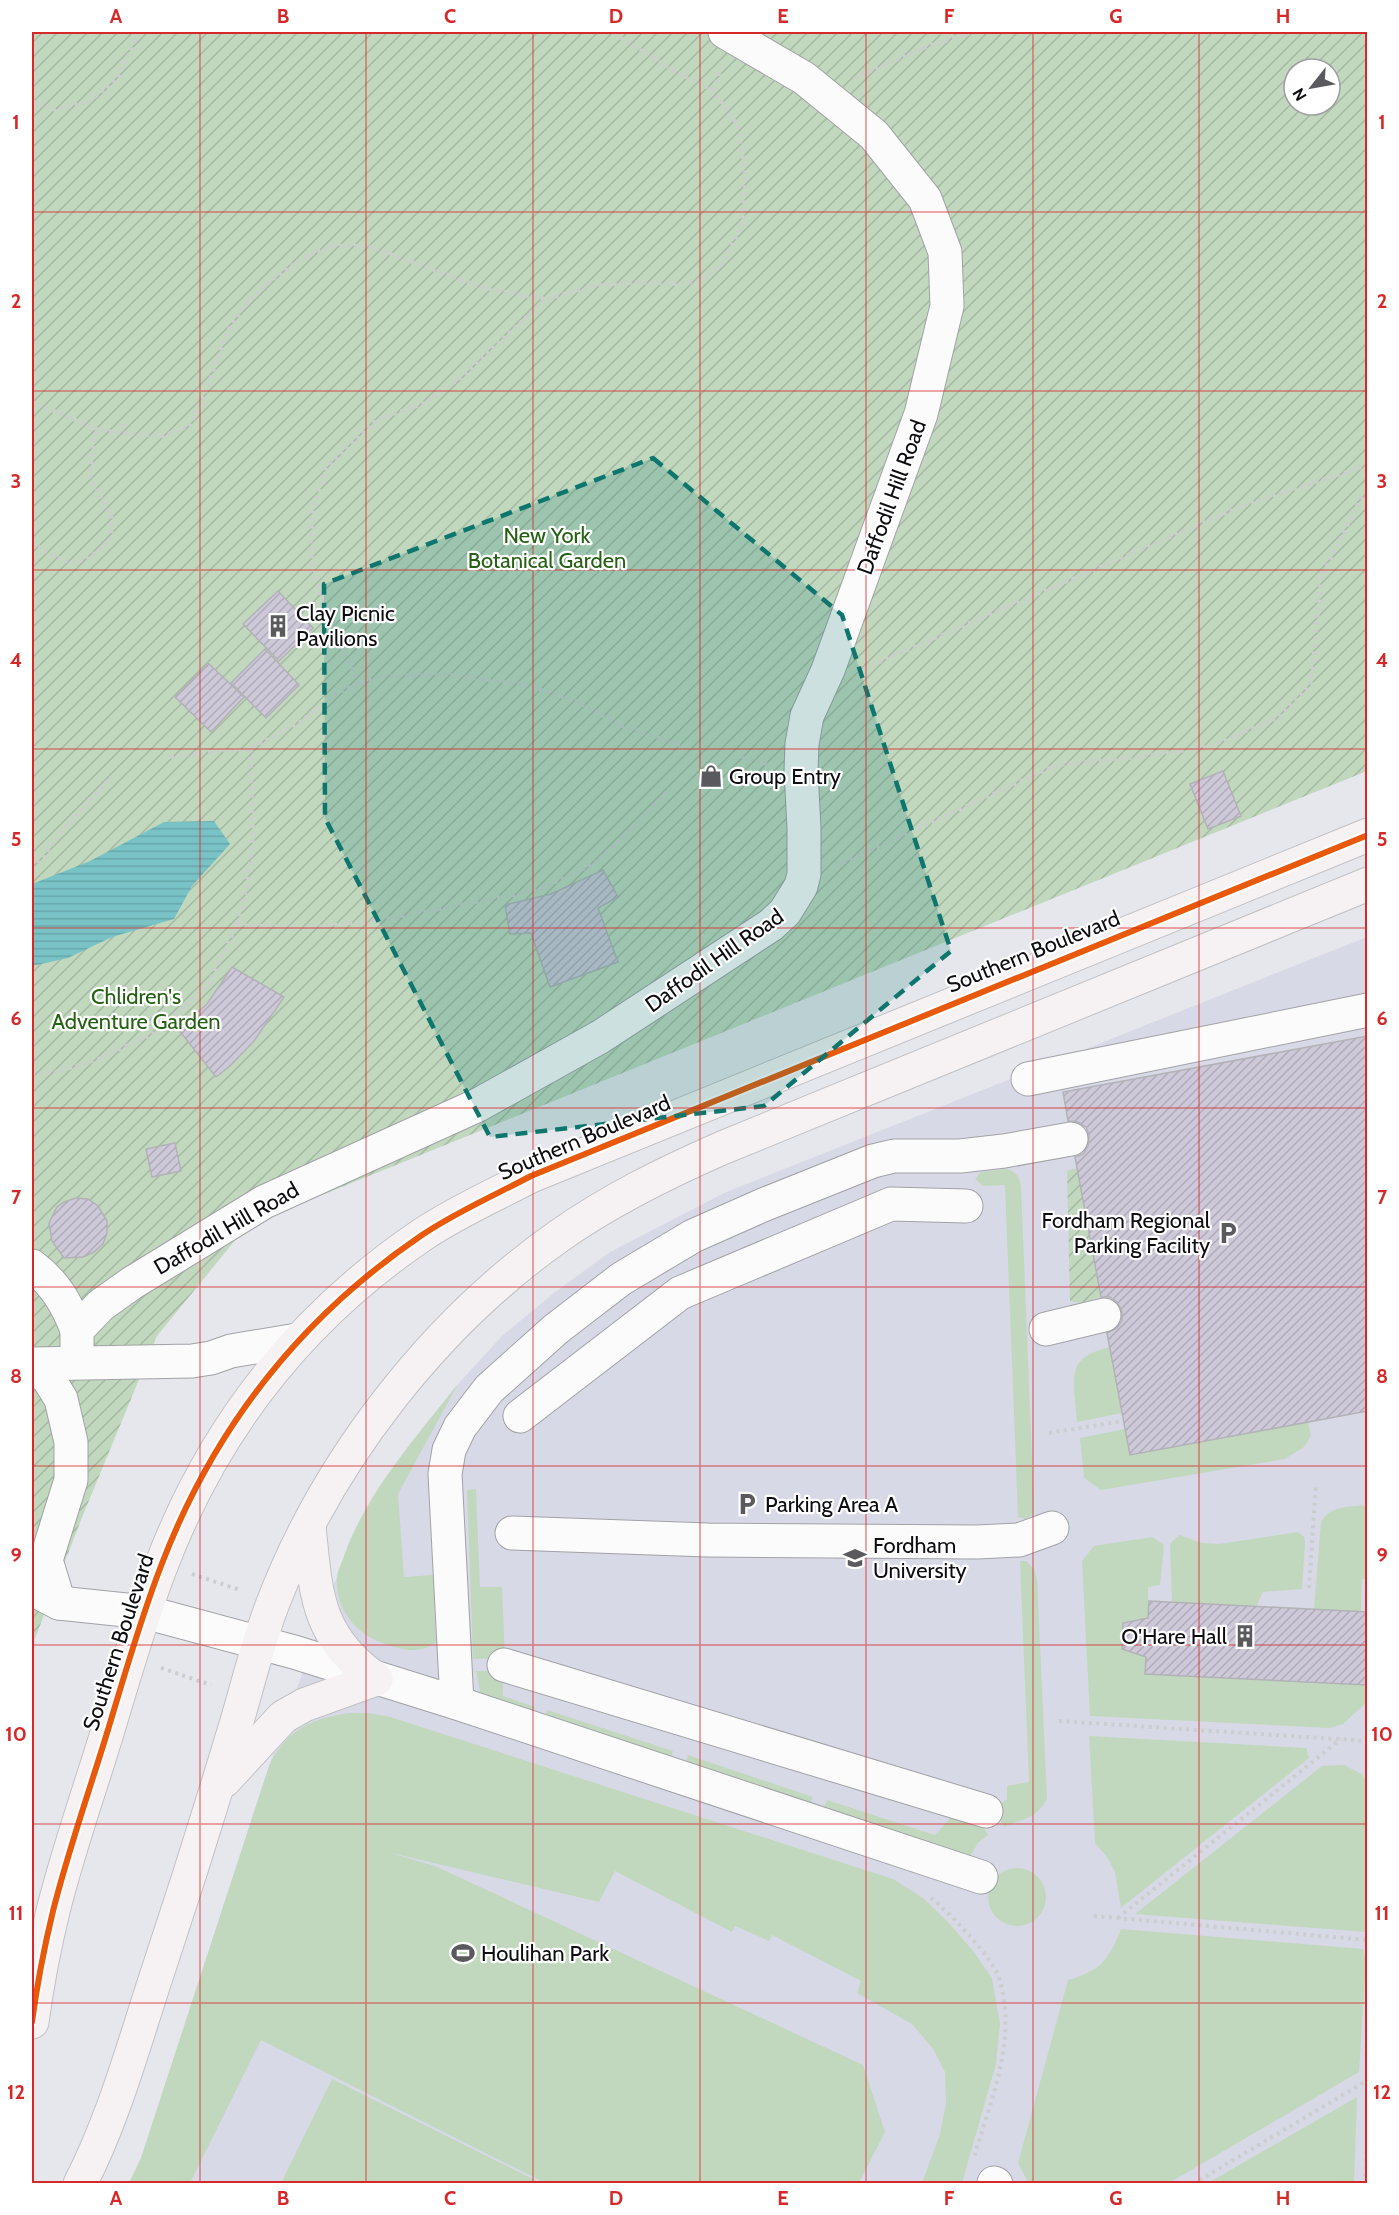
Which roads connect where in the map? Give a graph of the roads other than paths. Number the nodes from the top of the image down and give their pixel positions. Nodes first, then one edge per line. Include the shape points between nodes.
1 (725, 32) edge
2 (1368, 835) edge
3 (1368, 884) edge
4 (1368, 1010) edge
5 (1028, 1079) dead end
6 (1071, 1139) dead end
7 (966, 1206) dead end
8 (32, 1266) edge
9 (1104, 1315) dead end
10 (1046, 1329) dead end
11 (77, 1330) junction
12 (297, 1341) junction
13 (77, 1362) junction
14 (32, 1365) edge
15 (520, 1416) dead end
16 (309, 1524) junction
17 (1052, 1528) dead end
18 (512, 1533) dead end
19 (41, 1603) edge
20 (145, 1612) junction
21 (261, 1642) junction
22 (504, 1665) dead end
23 (376, 1679) junction
24 (457, 1703) junction
25 (216, 1789) junction
26 (986, 1811) dead end
27 (981, 1877) dead end
28 (32, 2022) edge
29 (80, 2184) edge

1 - 11 lane, Daffodil Hill Road via 804,78 874,135 925,199 945,252 947,306 921,414 828,670 807,716 801,771 804,874 794,901 771,925 600,1037 478,1105 264,1202 132,1283 101,1305
2 - 12 main road, Southern Boulevard via 531,1176 423,1234 375,1270
3 - 16 main road via 722,1148 605,1207 525,1262 449,1332 381,1410
4 - 5 lane
6 - 24 lane via 960,1156 894,1156 764,1205 693,1236 621,1279 512,1367 460,1427 449,1450 445,1474
7 - 15 lane via 891,1204 680,1293
8 - 11 lane via 58,1291
9 - 10 lane
11 - 13 lane
12 - 13 lane via 192,1361
12 - 20 main road, Southern Boulevard via 238,1415 215,1454 176,1528
13 - 14 lane
14 - 19 lane via 48,1378 61,1399 71,1442 71,1480 46,1560
16 - 21 main road via 272,1605
16 - 23 main road via 323,1618 345,1652
17 - 18 lane via 1019,1540 977,1542 708,1540
19 - 20 lane
20 - 21 lane
20 - 28 main road, Southern Boulevard via 53,1910
21 - 23 lane
21 - 25 main road
22 - 26 lane
23 - 24 lane
23 - 25 main road via 304,1705 283,1717
24 - 27 lane
25 - 29 main road via 114,2101

